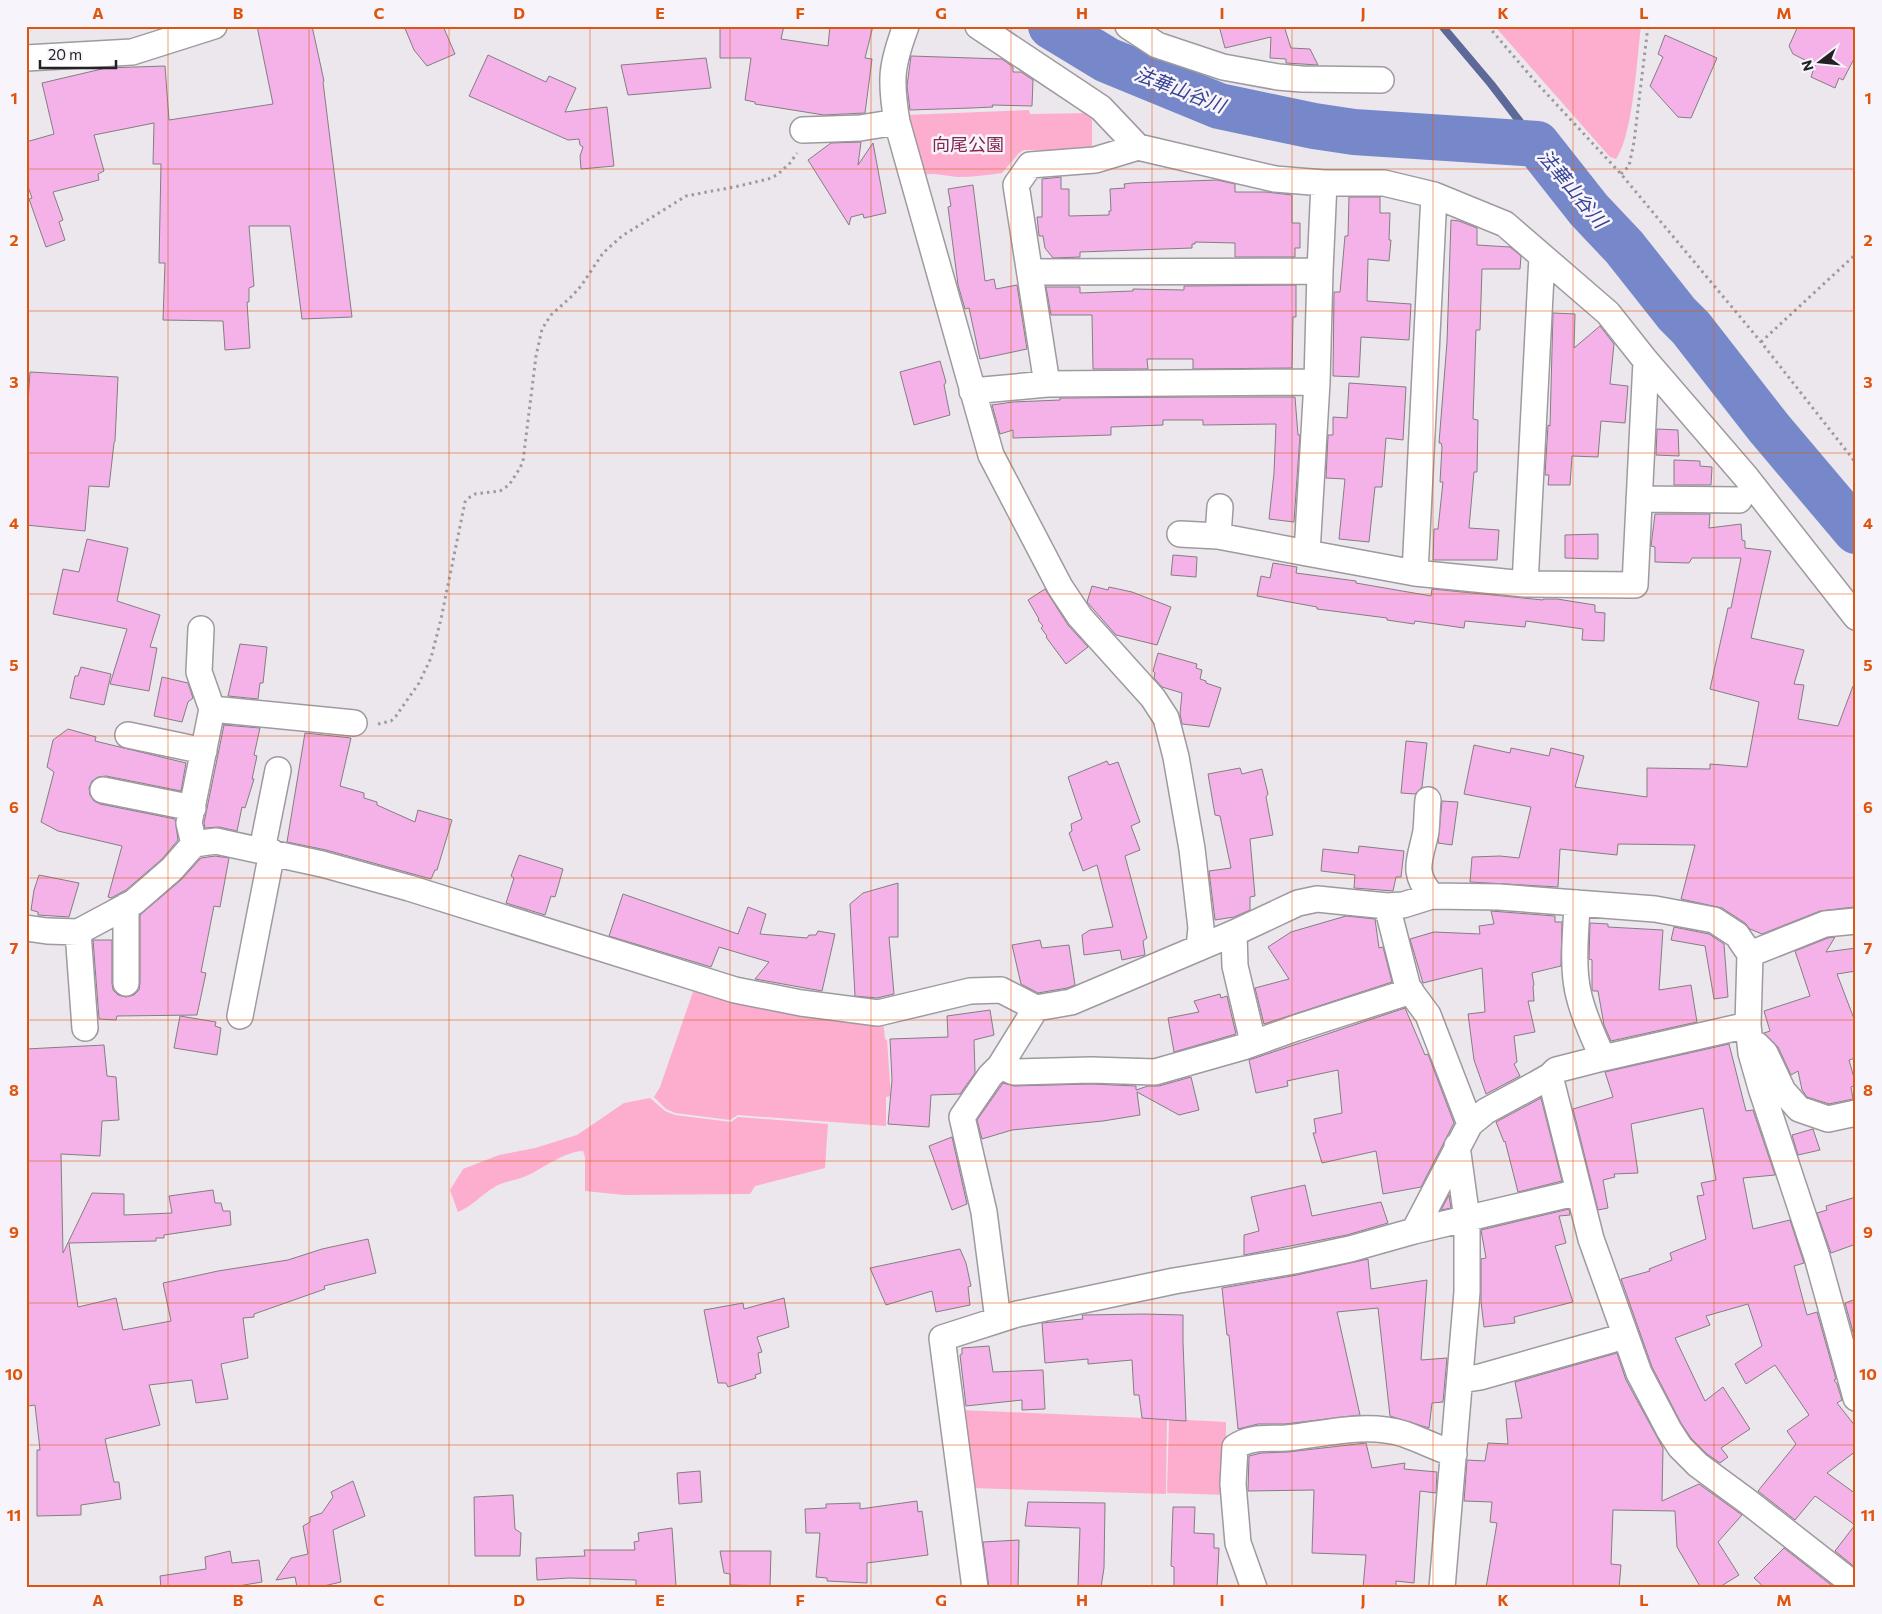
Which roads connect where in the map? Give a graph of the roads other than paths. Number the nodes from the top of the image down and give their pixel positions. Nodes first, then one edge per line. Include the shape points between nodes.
1 (214, 26) edge
2 (906, 26) edge
3 (978, 26) edge
4 (1128, 26) edge
5 (26, 58) edge
6 (1381, 80) dead end
7 (897, 122) junction
8 (806, 130) road end
9 (1138, 147) junction
10 (1324, 183) junction
11 (1434, 195) junction
12 (1542, 256) junction
13 (1320, 271) junction
14 (1031, 272) junction
15 (1646, 361) junction
16 (1317, 382) junction
17 (1047, 384) junction
18 (972, 391) junction
19 (1639, 499) junction
20 (1739, 500) dead end
21 (1220, 507) dead end
22 (1180, 534) dead end
23 (1218, 536) junction
24 (1307, 553) junction
25 (1415, 573) junction
26 (1525, 584) junction
27 (1856, 617) edge
28 (201, 629) dead end
29 (212, 709) junction
30 (354, 722) road end
31 (128, 735) dead end
32 (204, 751) junction
33 (278, 770) dead end
34 (103, 790) dead end
35 (1428, 800) dead end
36 (193, 808) junction
37 (194, 844) junction
38 (267, 851) junction
39 (1432, 896) junction
40 (1577, 903) junction
41 (126, 906) junction
42 (1387, 906) junction
43 (1856, 921) edge
44 (26, 928) edge
45 (78, 932) junction
46 (1234, 933) junction
47 (1199, 947) junction
48 (1750, 954) junction
49 (126, 983) dead end
50 (1411, 992) junction
51 (1036, 1008) junction
52 (240, 1016) dead end
53 (85, 1028) dead end
54 (1749, 1032) junction
55 (1253, 1042) junction
56 (1603, 1058) junction
57 (1000, 1066) junction
58 (1550, 1076) junction
59 (1856, 1113) edge
60 (1470, 1124) junction
61 (1457, 1146) junction
62 (1579, 1192) junction
63 (1467, 1220) junction
64 (1414, 1231) junction
65 (998, 1320) junction
66 (1625, 1336) junction
67 (1461, 1380) junction
68 (1856, 1398) edge
69 (1454, 1454) junction
70 (1856, 1586) edge
71 (975, 1588) edge
72 (1254, 1588) edge
73 (1442, 1588) edge

1 - 5 street via 132,52
2 - 7 street via 892,72
3 - 9 street via 1101,108
4 - 6 street via 1157,45 1223,68 1302,79
7 - 8 street via 860,128
7 - 18 street
9 - 10 street via 1274,179
9 - 14 street via 1096,160 1030,165 1016,185
10 - 11 street via 1384,183
10 - 13 street
11 - 12 street via 1505,224
11 - 25 street
12 - 15 street via 1608,314
12 - 26 street
13 - 14 street
13 - 16 street
14 - 17 street
15 - 19 street
15 - 27 street via 1746,477
16 - 17 street
16 - 24 street
17 - 18 street
18 - 47 street via 991,455 1060,587 1080,617 1153,698 1166,718 1192,850 1201,928
19 - 20 street
19 - 26 street via 1635,585
21 - 23 street
22 - 23 street
23 - 24 street
24 - 25 street
25 - 26 street
28 - 29 street via 199,672
29 - 30 street
29 - 32 street
31 - 32 street
32 - 36 street
33 - 38 street
34 - 36 street
35 - 39 street via 1426,830 1418,857 1424,886
36 - 37 street via 189,823
37 - 38 street via 216,840
37 - 41 street via 172,869
38 - 51 street via 409,888 735,990 878,1013 970,991 1001,990
38 - 52 street
39 - 40 street
39 - 42 street
40 - 48 street via 1656,909 1714,920 1737,935
40 - 56 street via 1578,992
41 - 45 street
41 - 49 street
42 - 46 street via 1317,899 1298,903
42 - 50 street
43 - 48 street via 1825,924
44 - 45 street
45 - 53 street
46 - 47 street
46 - 55 street via 1234,966
47 - 51 street via 1071,1002
48 - 54 street
50 - 55 street
50 - 60 street via 1428,1015
51 - 57 street
54 - 56 street
54 - 59 street via 1765,1053 1783,1091 1799,1109 1828,1119
54 - 68 street via 1761,1088 1817,1256
55 - 57 street via 1155,1072 1014,1072
56 - 58 street via 1556,1070
57 - 65 street via 962,1117 984,1212
58 - 60 street via 1486,1111
58 - 62 street
60 - 61 street
61 - 63 street
61 - 64 street
62 - 63 street
62 - 66 street via 1591,1239
63 - 64 street
63 - 67 street via 1467,1292
64 - 65 street via 1341,1251 1174,1281
65 - 71 street via 942,1338
66 - 67 street
66 - 70 street via 1639,1373 1680,1447 1698,1465
67 - 69 street
69 - 72 street via 1403,1434 1377,1430 1348,1430 1242,1442 1235,1447 1233,1484 1238,1543
69 - 73 street

